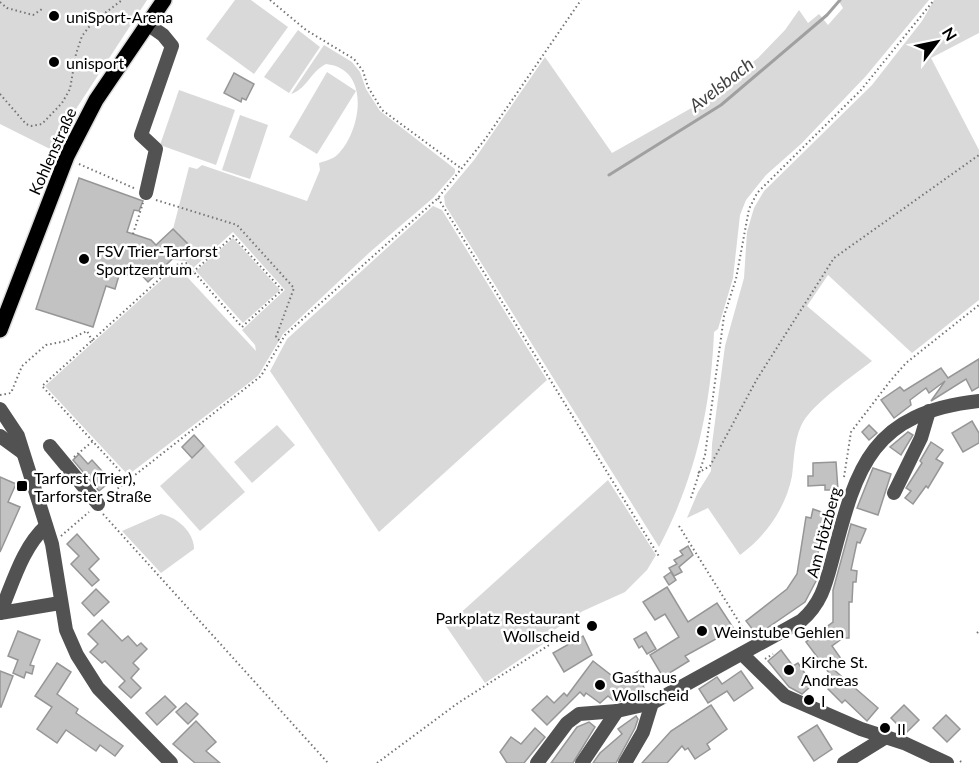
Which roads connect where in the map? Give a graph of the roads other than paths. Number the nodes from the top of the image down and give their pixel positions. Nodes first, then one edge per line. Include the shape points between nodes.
1 (164, 0) edge
2 (146, 23) junction
3 (145, 195) road end
4 (0, 330) edge
5 (979, 401) edge
6 (0, 409) edge
7 (929, 411) junction
8 (0, 421) edge
9 (0, 436) edge
10 (18, 436) junction
11 (50, 446) dead end
12 (23, 454) junction
13 (894, 493) dead end
14 (97, 505) road end
15 (46, 526) junction
16 (60, 603) junction
17 (0, 613) edge
18 (742, 654) junction
19 (657, 701) junction
20 (617, 711) junction
21 (886, 737) junction
22 (171, 763) edge
23 (537, 763) edge
24 (582, 763) edge
25 (625, 763) edge
26 (844, 763) edge
27 (956, 763) edge

1 - 2 main road, Kohlenstraße
2 - 3 street via 172,46 141,135 156,149
2 - 4 main road, Kohlenstraße via 96,100 67,156
5 - 7 street, Am Hötzberg
6 - 10 street
7 - 13 street via 921,438
7 - 18 street, Am Hötzberg via 896,428 863,465 852,486 822,595 801,621
8 - 10 street
9 - 12 street
10 - 12 street
11 - 14 street
12 - 15 street
15 - 16 street
15 - 17 street via 26,551
16 - 17 street
16 - 22 street via 77,656 98,688
18 - 19 street, Am Hötzberg
18 - 21 street via 785,696
19 - 20 street, Am Hötzberg
19 - 25 street
20 - 23 street, Am Hötzberg via 586,712 572,718
20 - 24 street
21 - 26 street
21 - 27 street

